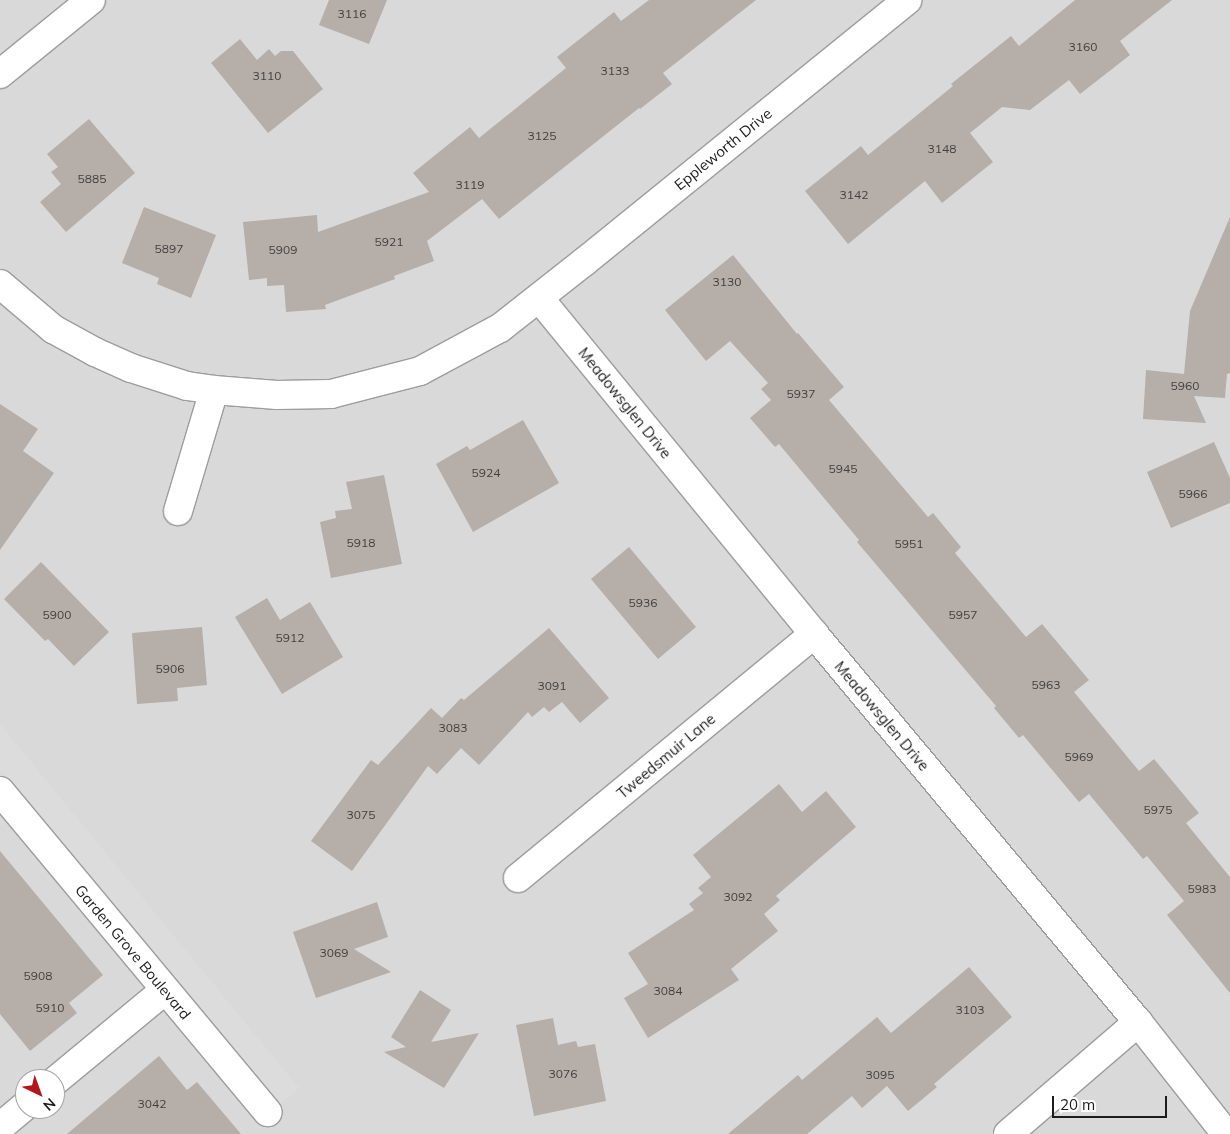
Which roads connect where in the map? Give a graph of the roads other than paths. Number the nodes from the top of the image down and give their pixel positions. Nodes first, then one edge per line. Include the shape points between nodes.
1 (91, 0) edge
2 (907, 0) edge
3 (0, 74) edge
4 (0, 284) edge
5 (539, 298) junction
6 (214, 390) junction
7 (178, 511) dead end
8 (814, 634) junction
9 (0, 791) edge
10 (518, 878) dead end
11 (164, 990) junction
12 (1138, 1022) junction
13 (65, 1073) edge
14 (267, 1112) dead end
15 (15, 1114) edge
16 (0, 1127) edge
17 (1008, 1134) edge
18 (1226, 1134) edge

1 - 3 street
2 - 5 street, Eppleworth Drive
4 - 6 street, Eppleworth Drive via 53,329 95,352 131,368 187,386
5 - 6 street, Eppleworth Drive via 500,328 420,372 331,394 277,395
5 - 8 street, Meadowsglen Drive
6 - 7 street
8 - 10 street, Tweedsmuir Lane
8 - 12 street, Meadowsglen Drive
9 - 11 street, Garden Grove Boulevard
11 - 13 street
11 - 14 street, Garden Grove Boulevard
12 - 17 street
12 - 18 street, Meadowsglen Drive
15 - 16 street

